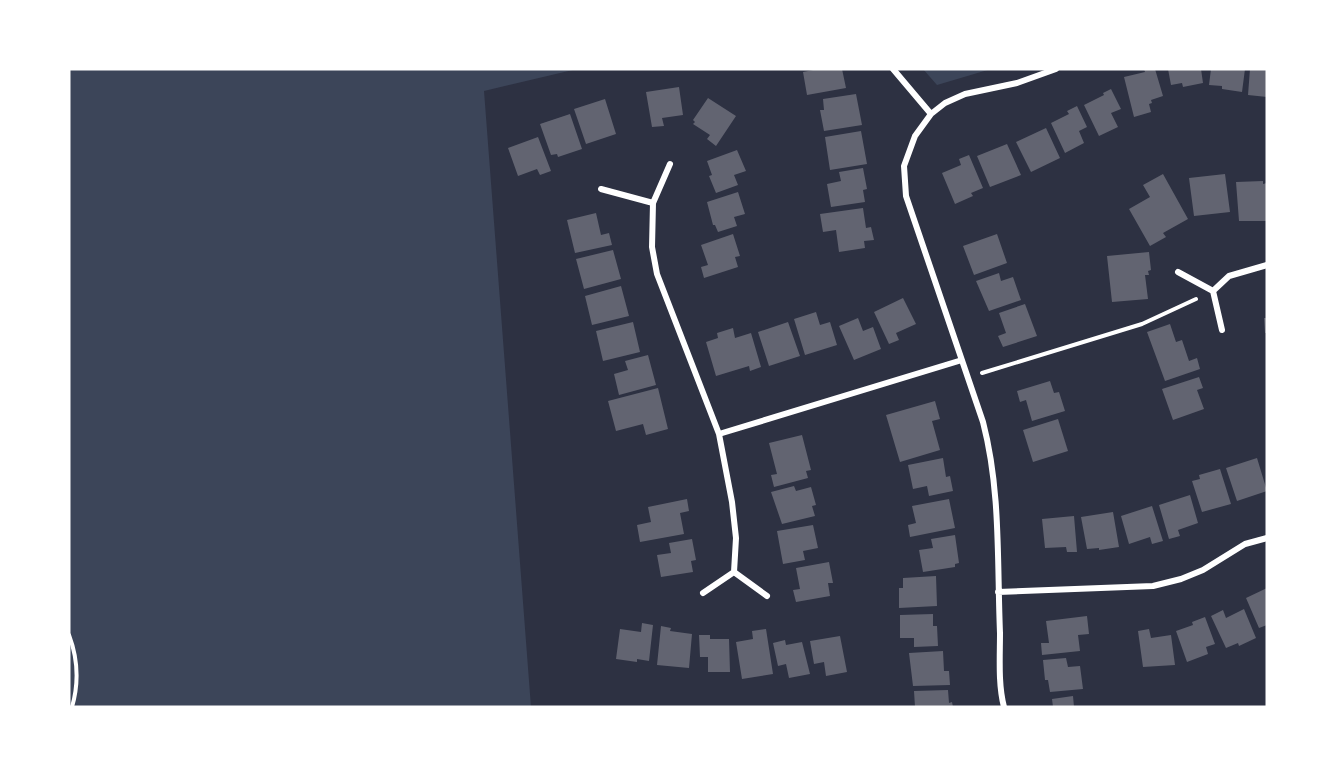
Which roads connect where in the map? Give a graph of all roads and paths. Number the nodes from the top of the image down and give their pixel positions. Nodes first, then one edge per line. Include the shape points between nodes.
1 (893, 69) edge
2 (1056, 69) edge
3 (931, 114) junction
4 (670, 164) dead end
5 (601, 189) dead end
6 (653, 203) junction
7 (1267, 265) edge
8 (1178, 272) dead end
9 (1213, 291) junction
10 (1222, 330) dead end
11 (962, 360) junction
12 (968, 377) junction
13 (719, 434) junction
14 (1267, 538) edge
15 (734, 572) junction
16 (998, 592) junction
17 (703, 593) dead end
18 (767, 596) dead end
19 (69, 635) edge
20 (72, 707) edge
21 (1004, 707) edge

1 - 3 street
2 - 3 street via 1017,83 965,94
3 - 11 street via 915,136 904,166 906,196
4 - 6 street
5 - 6 street
6 - 13 street via 652,247 657,274
7 - 9 street via 1229,276
8 - 9 street
9 - 10 street
9 - 12 path via 1142,324
11 - 12 street
11 - 13 street
12 - 16 street via 983,422 994,476
13 - 15 street via 736,538
14 - 16 street via 1245,544 1203,570 1153,586
15 - 17 street
15 - 18 street
16 - 21 street
19 - 20 path via 78,671

